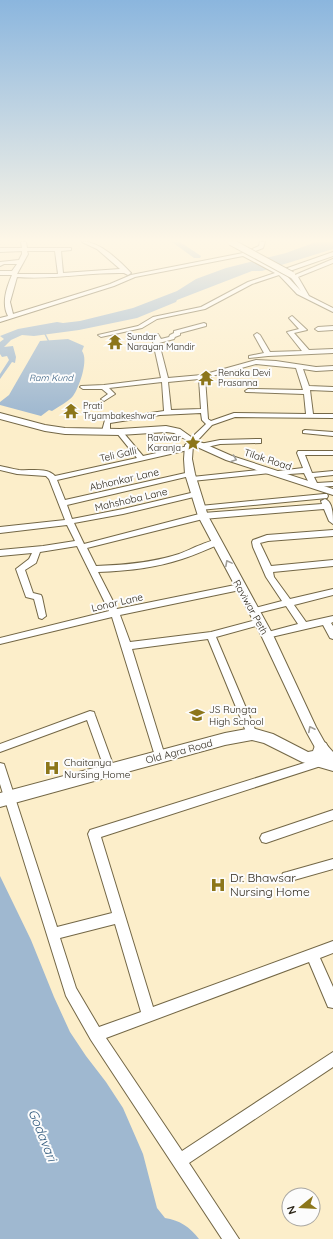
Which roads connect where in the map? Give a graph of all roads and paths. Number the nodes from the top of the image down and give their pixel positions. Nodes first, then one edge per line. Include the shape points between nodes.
1 (8, 300) edge
2 (64, 300) edge
3 (219, 300) edge
4 (313, 300) edge
5 (333, 310) edge
6 (11, 316) junction
7 (292, 318) dead end
8 (0, 320) edge
9 (204, 325) dead end
10 (333, 328) edge
11 (318, 329) dead end
12 (101, 335) dead end
13 (257, 335) dead end
14 (333, 351) edge
15 (307, 352) junction
16 (268, 354) junction
17 (251, 357) dead end
18 (299, 366) junction
19 (333, 368) edge
20 (202, 377) junction
21 (165, 380) junction
22 (83, 387) dead end
23 (104, 387) junction
24 (333, 389) edge
25 (306, 390) junction
26 (248, 391) dead end
27 (104, 399) dead end
28 (0, 411) edge
29 (203, 411) junction
30 (168, 412) junction
31 (0, 416) edge
32 (310, 416) junction
33 (333, 416) edge
34 (210, 424) junction
35 (48, 426) junction
36 (106, 432) junction
37 (120, 432) junction
38 (305, 432) dead end
39 (333, 434) edge
40 (258, 441) dead end
41 (194, 443) junction
42 (333, 453) edge
43 (142, 458) junction
44 (1, 468) edge
45 (267, 471) junction
46 (278, 473) junction
47 (308, 473) junction
48 (333, 473) edge
49 (191, 476) junction
50 (0, 478) edge
51 (53, 479) junction
52 (314, 485) junction
53 (330, 491) edge
54 (196, 494) junction
55 (63, 504) junction
56 (327, 506) junction
57 (202, 512) junction
58 (333, 520) edge
59 (70, 523) junction
60 (0, 530) edge
61 (333, 533) edge
62 (217, 542) junction
63 (81, 545) junction
64 (37, 550) junction
65 (0, 552) edge
66 (333, 563) edge
67 (93, 569) junction
68 (269, 569) junction
69 (240, 586) junction
70 (333, 592) edge
71 (288, 602) junction
72 (254, 611) junction
73 (115, 613) junction
74 (42, 616) dead end
75 (329, 620) edge
76 (260, 622) junction
77 (304, 626) junction
78 (211, 635) junction
79 (267, 635) junction
80 (333, 636) edge
81 (0, 641) edge
82 (127, 646) junction
83 (252, 734) junction
84 (0, 748) edge
85 (160, 756) junction
86 (323, 759) edge
87 (0, 767) edge
88 (110, 770) junction
89 (5, 799) edge
90 (333, 815) edge
91 (266, 838) dead end
92 (333, 864) edge
93 (287, 877) dead end
94 (119, 917) junction
95 (54, 934) junction
96 (333, 947) edge
97 (312, 955) junction
98 (333, 1002) edge
99 (149, 1015) junction
100 (96, 1035) junction
101 (333, 1059) edge
102 (180, 1161) junction
103 (231, 1239) edge

1 - 6 street via 8,312
2 - 6 street
3 - 12 street via 204,308 155,318 140,327
4 - 5 street
6 - 8 street
7 - 15 street via 304,330 290,332
9 - 21 street via 176,332 178,334 172,338 156,338
10 - 11 street
13 - 16 street
14 - 15 street
15 - 16 street
16 - 17 street
18 - 19 street
18 - 20 street via 256,362
18 - 25 street
20 - 21 street
20 - 29 street
21 - 23 street
21 - 30 street
22 - 23 street
23 - 27 street via 112,394
24 - 25 street
25 - 26 street
25 - 32 street
28 - 35 main road
29 - 30 street
29 - 34 street via 205,420
30 - 36 street via 107,421
31 - 35 main road
32 - 33 street
32 - 34 street via 234,415
34 - 41 street
35 - 36 main road, Tilak Road via 64,431
36 - 37 main road, Tilak Road
37 - 41 main road, Tilak Road via 166,429
37 - 43 street
38 - 39 street
40 - 41 street, Teli Galli
41 - 43 street, Teli Galli
41 -> 45 main road, Tilak Road
41 - 49 main road, Raviwar Peth
42 - 47 street via 301,453
43 - 51 street, Teli Galli
44 - 50 street
44 - 51 street via 17,472 46,473
45 - 46 main road, Tilak Road
45 - 49 street, Abhonkar Lane
46 - 47 street
46 - 52 main road, Tilak Road
47 - 48 street
47 - 52 street
49 - 54 main road, Raviwar Peth
49 - 55 street, Abhonkar Lane
51 - 55 street
52 - 53 main road, Tilak Road
53 - 56 street
53 - 57 street
54 - 57 main road, Raviwar Peth
54 - 59 street, Mahshoba Lane
55 - 59 street
56 - 57 street
56 - 58 street
57 - 62 main road, Raviwar Peth
57 - 63 street
59 - 60 street, Mahshoba Lane
59 - 63 street
61 - 68 street via 268,538 256,542
62 - 67 street via 192,553 157,562
69 -> 62 main road, Raviwar Peth
63 - 64 street
63 - 67 street
64 - 65 street
64 - 74 street via 33,561 20,569 29,595 38,596
66 - 68 street
67 - 73 street
68 - 71 street via 270,577
69 - 72 main road, Raviwar Peth
69 - 73 street, Lonar Lane
70 - 71 street
71 - 72 street
71 - 77 street
72 - 76 main road, Raviwar Peth
73 - 81 street, Lonar Lane
73 - 82 street
75 - 77 street
75 - 80 street
76 - 78 street
76 - 79 main road, Raviwar Peth
77 - 79 street
78 - 82 street
78 - 83 street
86 -> 79 main road, Raviwar Peth
82 - 85 street
83 - 85 highway, Old Agra Road
83 - 86 highway, Old Agra Road
84 - 88 street via 90,715
85 - 88 highway, Old Agra Road
86 - 94 street via 94,834
87 - 89 street
88 - 89 highway, Old Agra Road
89 - 95 street
90 - 91 street
92 - 93 street
94 - 95 street
94 - 99 street
95 - 100 street via 71,991
96 - 97 street
97 - 98 street
97 - 99 street
99 - 100 street
100 - 102 street
101 - 102 street
102 - 103 street

